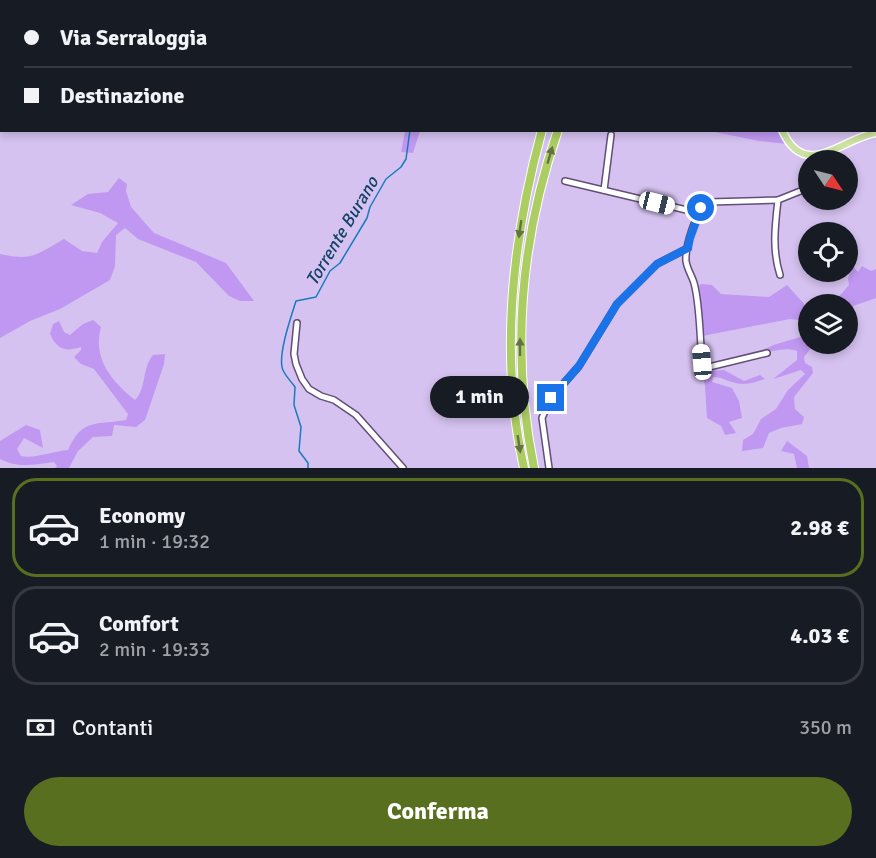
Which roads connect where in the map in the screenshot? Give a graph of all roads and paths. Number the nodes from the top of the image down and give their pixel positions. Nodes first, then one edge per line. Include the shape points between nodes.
1 (541, 132) edge
2 (557, 132) edge
3 (783, 132) edge
4 (876, 132) edge
5 (611, 135) dead end
6 (838, 150) edge
7 (798, 152) edge
8 (565, 181) dead end
9 (604, 190) junction
10 (798, 192) edge
11 (778, 200) junction
12 (699, 213) junction
13 (688, 248) junction
14 (780, 275) dead end
15 (297, 323) dead end
16 (767, 353) dead end
17 (403, 468) edge
18 (524, 468) edge
19 (534, 468) edge
20 (549, 468) edge

1 -> 18 highway via 521,222 510,334 517,430
19 -> 2 highway via 523,402 520,324 531,228
3 - 7 main road
4 - 6 main road
5 - 9 street
8 - 9 street
9 - 12 street
10 - 11 street
11 - 12 street via 714,200
11 - 14 street via 774,241
12 - 13 street
13 - 16 street via 686,261 694,284 702,362 709,367
13 - 20 street via 657,264 617,304 579,366 551,398 542,418
15 - 17 street via 294,354 309,389 334,399 356,415

